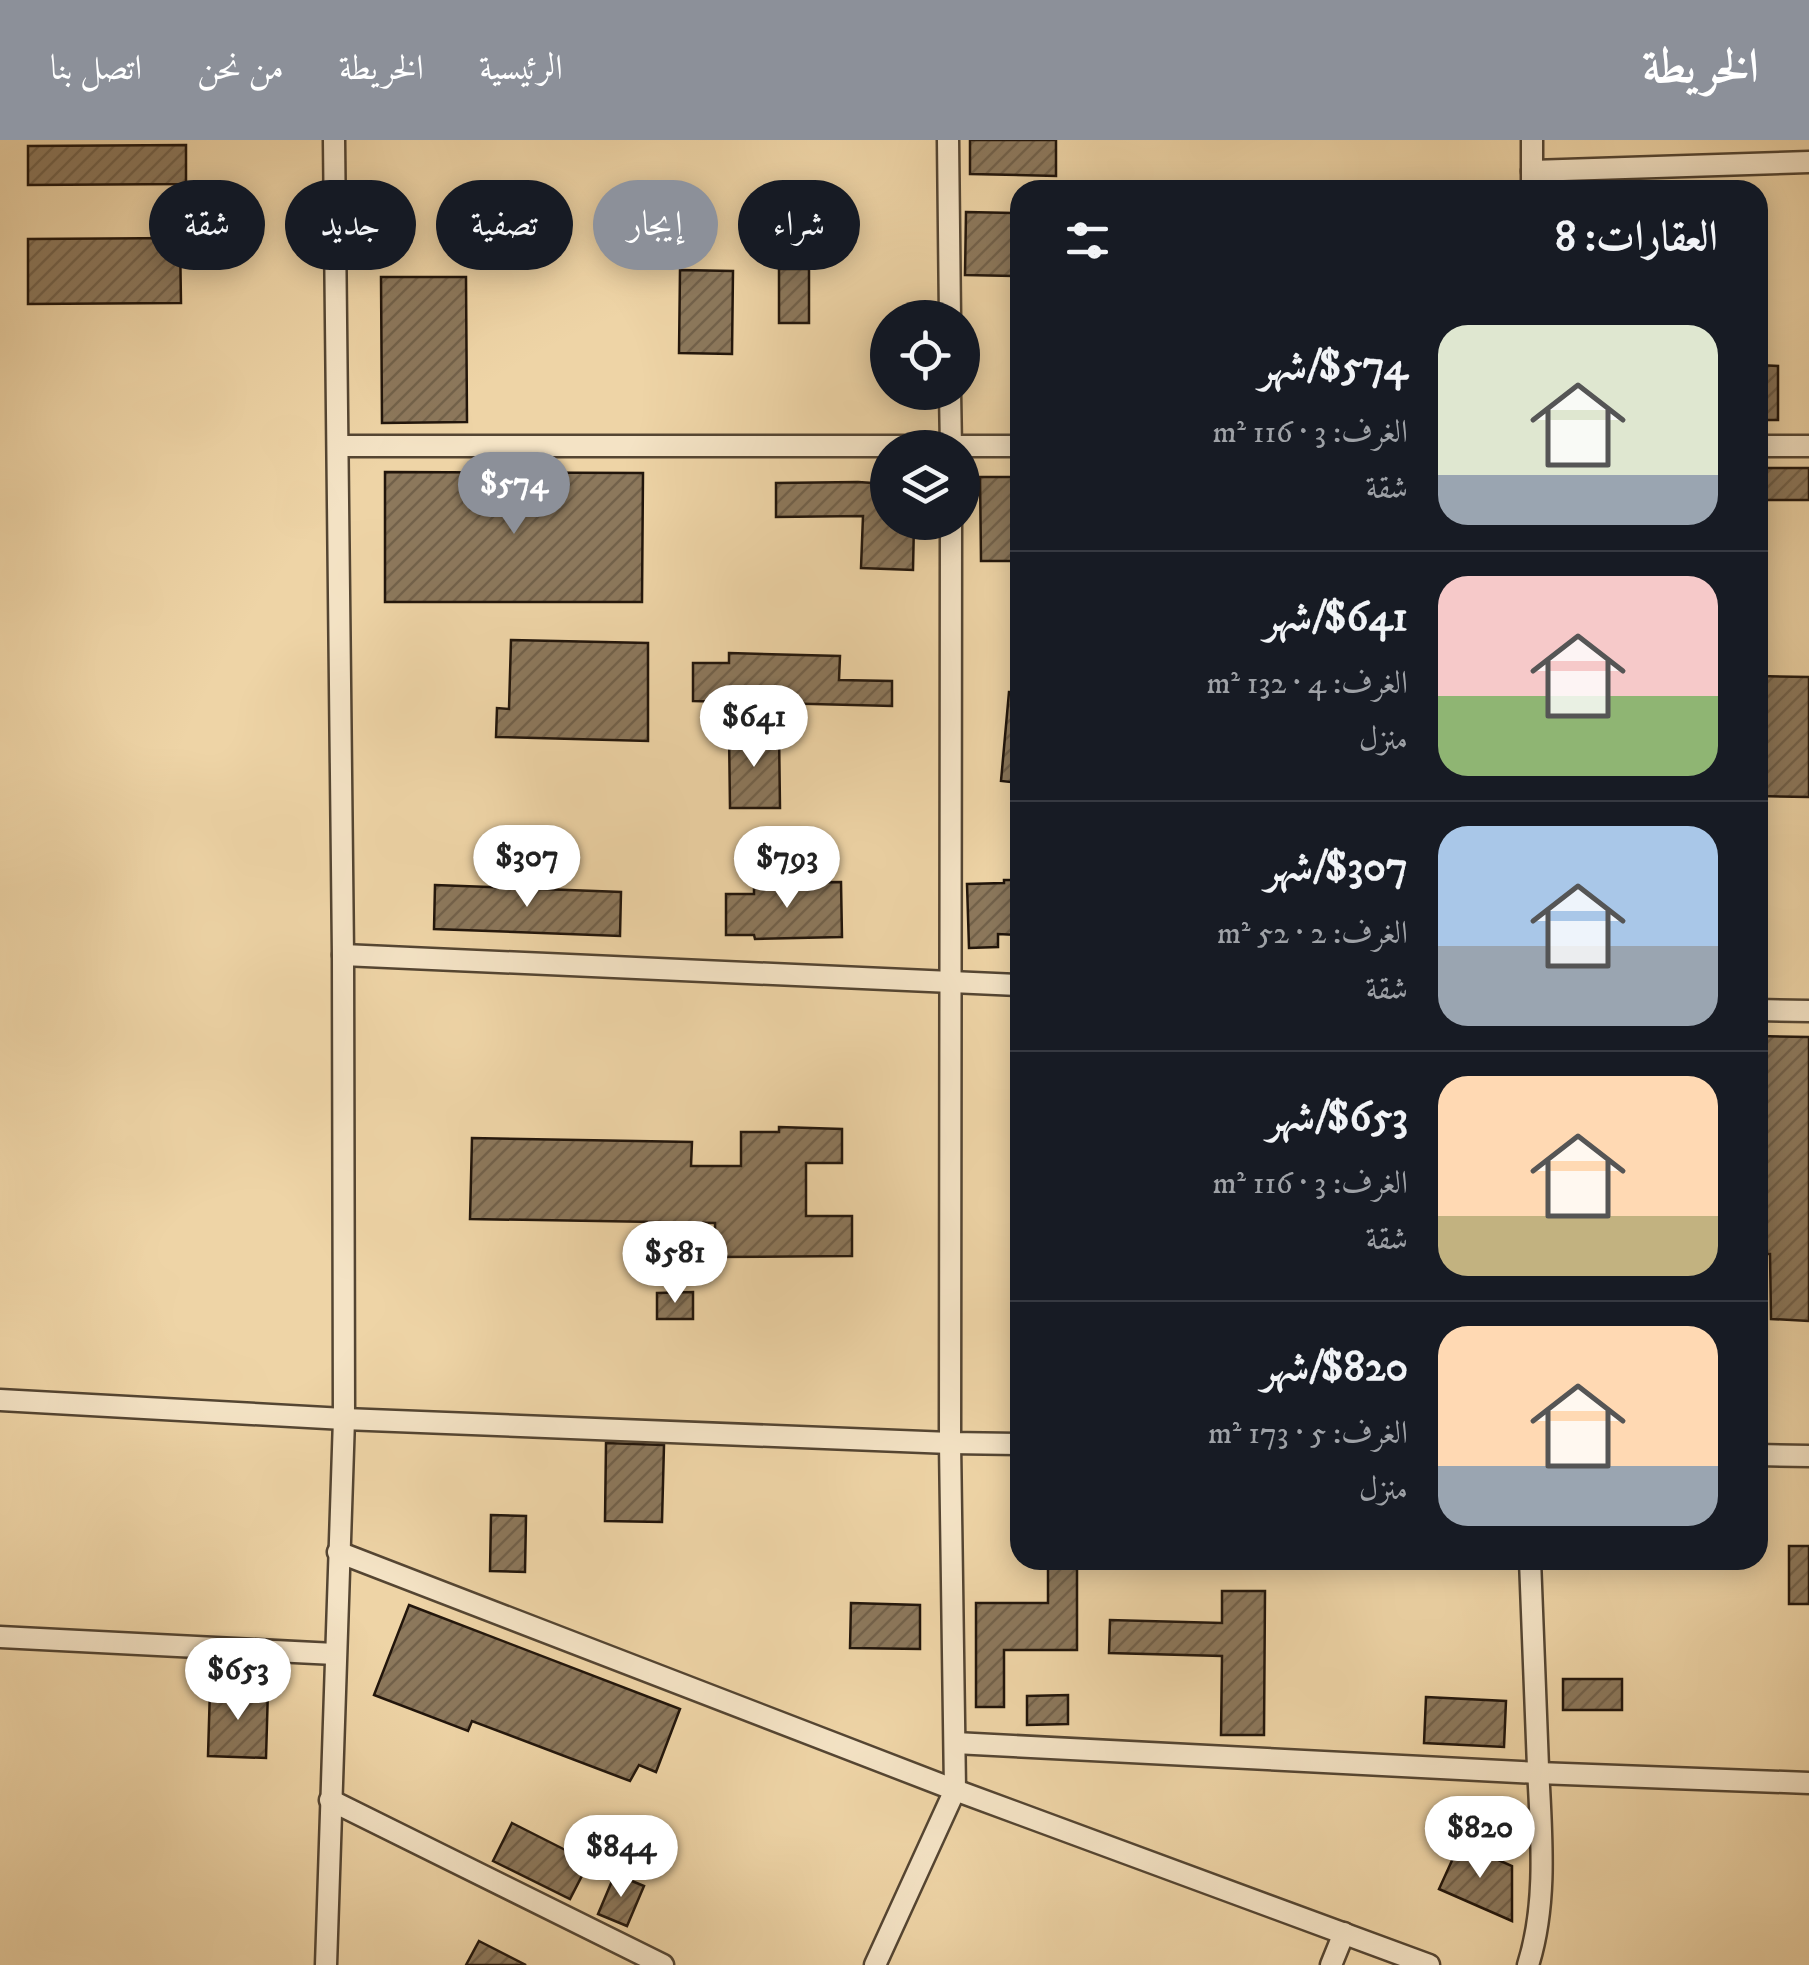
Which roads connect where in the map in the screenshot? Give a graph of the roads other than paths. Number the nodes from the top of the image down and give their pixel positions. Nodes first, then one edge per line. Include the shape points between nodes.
1 (334, 140) edge
2 (948, 140) edge
3 (1532, 140) edge
4 (1809, 162) edge
5 (1532, 180) edge
6 (1547, 180) edge
7 (950, 300) edge
8 (338, 446) junction
9 (1010, 446) edge
10 (1768, 446) edge
11 (1809, 446) edge
12 (870, 447) edge
13 (980, 447) edge
14 (950, 540) edge
15 (343, 955) junction
16 (949, 982) junction
17 (1010, 985) edge
18 (1768, 1010) edge
19 (1809, 1011) edge
20 (0, 1400) edge
21 (344, 1419) junction
22 (950, 1443) junction
23 (1010, 1444) edge
24 (1768, 1454) edge
25 (1809, 1456) edge
26 (338, 1552) junction
27 (1530, 1570) edge
28 (0, 1637) edge
29 (335, 1654) junction
30 (954, 1743) junction
31 (1538, 1774) junction
32 (1809, 1783) edge
33 (955, 1790) junction
34 (330, 1800) junction
35 (1344, 1933) junction
36 (326, 1965) edge
37 (664, 1965) edge
38 (875, 1965) edge
39 (1331, 1965) edge
40 (1429, 1965) edge
41 (1528, 1965) edge

1 - 8 street
2 - 7 street
3 - 5 street
4 - 6 street
8 - 12 street
8 - 15 street
9 - 13 street
10 - 11 street
14 - 16 street
15 - 16 street
15 - 21 street
16 - 17 street
16 - 22 street
18 - 19 street
20 - 21 street
21 - 22 street
21 - 26 street
22 - 23 street
22 - 30 street
24 - 25 street
26 - 29 street
26 - 33 street
27 - 31 street
28 - 29 street
29 - 34 street
30 - 31 street
30 - 33 street
31 - 32 street
31 - 41 street via 1539,1912
33 - 35 street
33 - 38 street
34 - 36 street
34 - 37 street
35 - 39 street
35 - 40 street

